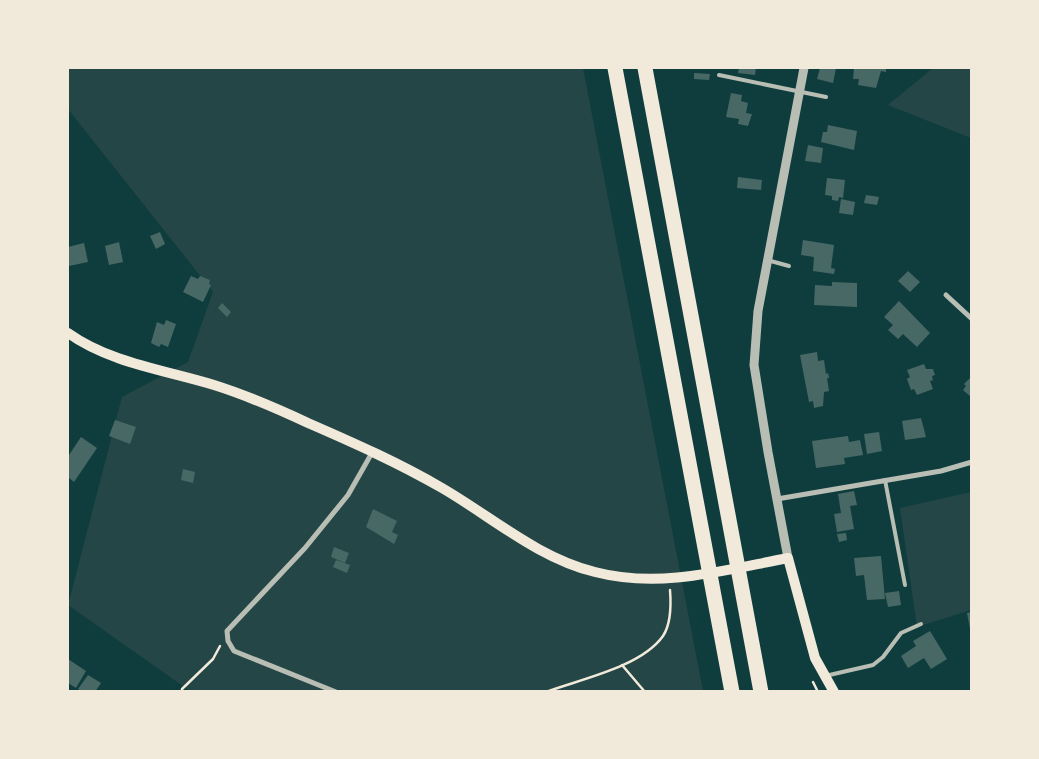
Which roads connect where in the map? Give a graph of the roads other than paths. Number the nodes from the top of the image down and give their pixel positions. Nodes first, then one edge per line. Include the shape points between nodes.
1 (615, 68) edge
2 (645, 68) edge
3 (804, 68) edge
4 (719, 75) dead end
5 (799, 91) junction
6 (826, 97) dead end
7 (767, 260) junction
8 (789, 266) dead end
9 (946, 295) dead end
10 (972, 319) edge
11 (68, 333) edge
12 (373, 451) junction
13 (972, 462) edge
14 (885, 480) junction
15 (777, 499) junction
16 (788, 558) junction
17 (906, 585) dead end
18 (921, 624) dead end
19 (823, 676) junction
20 (336, 692) edge
21 (732, 692) edge
22 (761, 692) edge
23 (834, 692) edge

1 - 21 highway
2 - 22 highway
3 - 5 street
4 - 5 lane
5 - 6 lane
5 - 7 street
7 - 8 lane
7 - 15 street via 758,311 754,364
9 - 10 street
11 - 12 main road via 105,354 216,385
12 - 16 main road via 566,562 612,575 681,578
12 - 20 street via 348,495 227,631 234,651
13 - 14 street via 941,471
14 - 15 street
14 - 17 lane
15 - 16 street
16 - 19 main road via 815,658
18 - 19 lane via 901,633 873,665
19 - 23 main road

